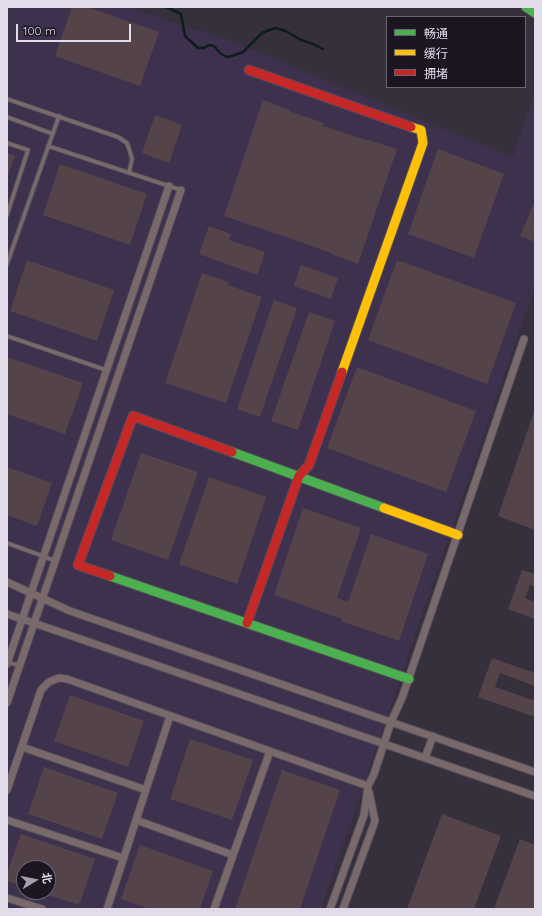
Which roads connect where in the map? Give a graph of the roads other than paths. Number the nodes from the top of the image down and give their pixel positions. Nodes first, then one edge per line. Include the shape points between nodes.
1 (526, 7) edge
2 (535, 13) edge
3 (249, 70) dead end
4 (7, 99) edge
5 (59, 116) junction
6 (7, 117) edge
7 (53, 134) junction
8 (7, 143) edge
9 (48, 146) junction
10 (129, 173) junction
11 (169, 186) junction
12 (181, 190) joint
13 (7, 215) edge
14 (7, 264) edge
15 (7, 336) edge
16 (524, 339) dead end
17 (106, 370) junction
18 (299, 476) junction
19 (458, 535) junction
20 (7, 543) edge
21 (44, 556) junction
22 (56, 560) junction
23 (7, 582) edge
24 (31, 593) junction
25 (43, 598) junction
26 (7, 614) edge
27 (22, 619) junction
28 (34, 623) junction
29 (247, 623) junction
30 (7, 663) edge
31 (20, 666) junction
32 (409, 679) junction
33 (7, 704) edge
34 (170, 716) junction
35 (391, 722) junction
36 (433, 736) junction
37 (384, 744) junction
38 (22, 747) junction
39 (270, 751) junction
40 (425, 758) junction
41 (535, 772) edge
42 (368, 786) junction
43 (7, 790) edge
44 (146, 790) junction
45 (535, 796) edge
46 (7, 820) edge
47 (136, 820) junction
48 (233, 855) junction
49 (123, 858) junction
50 (7, 898) edge
51 (42, 909) edge
52 (107, 909) edge
53 (214, 909) edge
54 (330, 909) edge
55 (343, 909) edge

1 - 2 street
3 - 18 street via 421,130 423,143 309,465
4 - 5 lane
5 - 7 lane
5 - 10 lane via 118,137 127,143 132,159
6 - 7 lane
7 - 9 lane
8 - 13 lane via 28,150
9 - 10 lane
9 - 14 lane
10 - 11 lane
11 - 12 lane
11 - 17 street
12 - 22 street
15 - 17 lane
16 - 19 street
17 - 21 street
18 - 19 street
18 - 29 street
18 - 29 street via 133,416 78,564
19 - 32 street
20 - 21 lane
21 - 22 lane
21 - 24 street
22 - 25 street
23 - 24 street
24 - 25 street
24 - 27 street
25 - 28 street
25 - 35 street via 70,611
26 - 27 street
27 - 28 street
27 - 30 street
28 - 31 street
28 - 37 street
29 - 32 street
30 - 31 lane
31 - 33 street
32 - 35 street
34 - 38 street via 67,679 56,679 42,690
34 - 39 street
34 - 44 street
35 - 36 street
35 - 37 street
36 - 40 street
36 - 41 street
37 - 40 street
37 - 42 street
38 - 43 street
38 - 44 street
39 - 42 street
39 - 48 street
40 - 45 street
42 - 54 street via 364,815
42 - 55 street via 375,822
44 - 47 street
46 - 49 street
47 - 48 street
47 - 49 street
48 - 53 street
49 - 52 street
50 - 51 street

